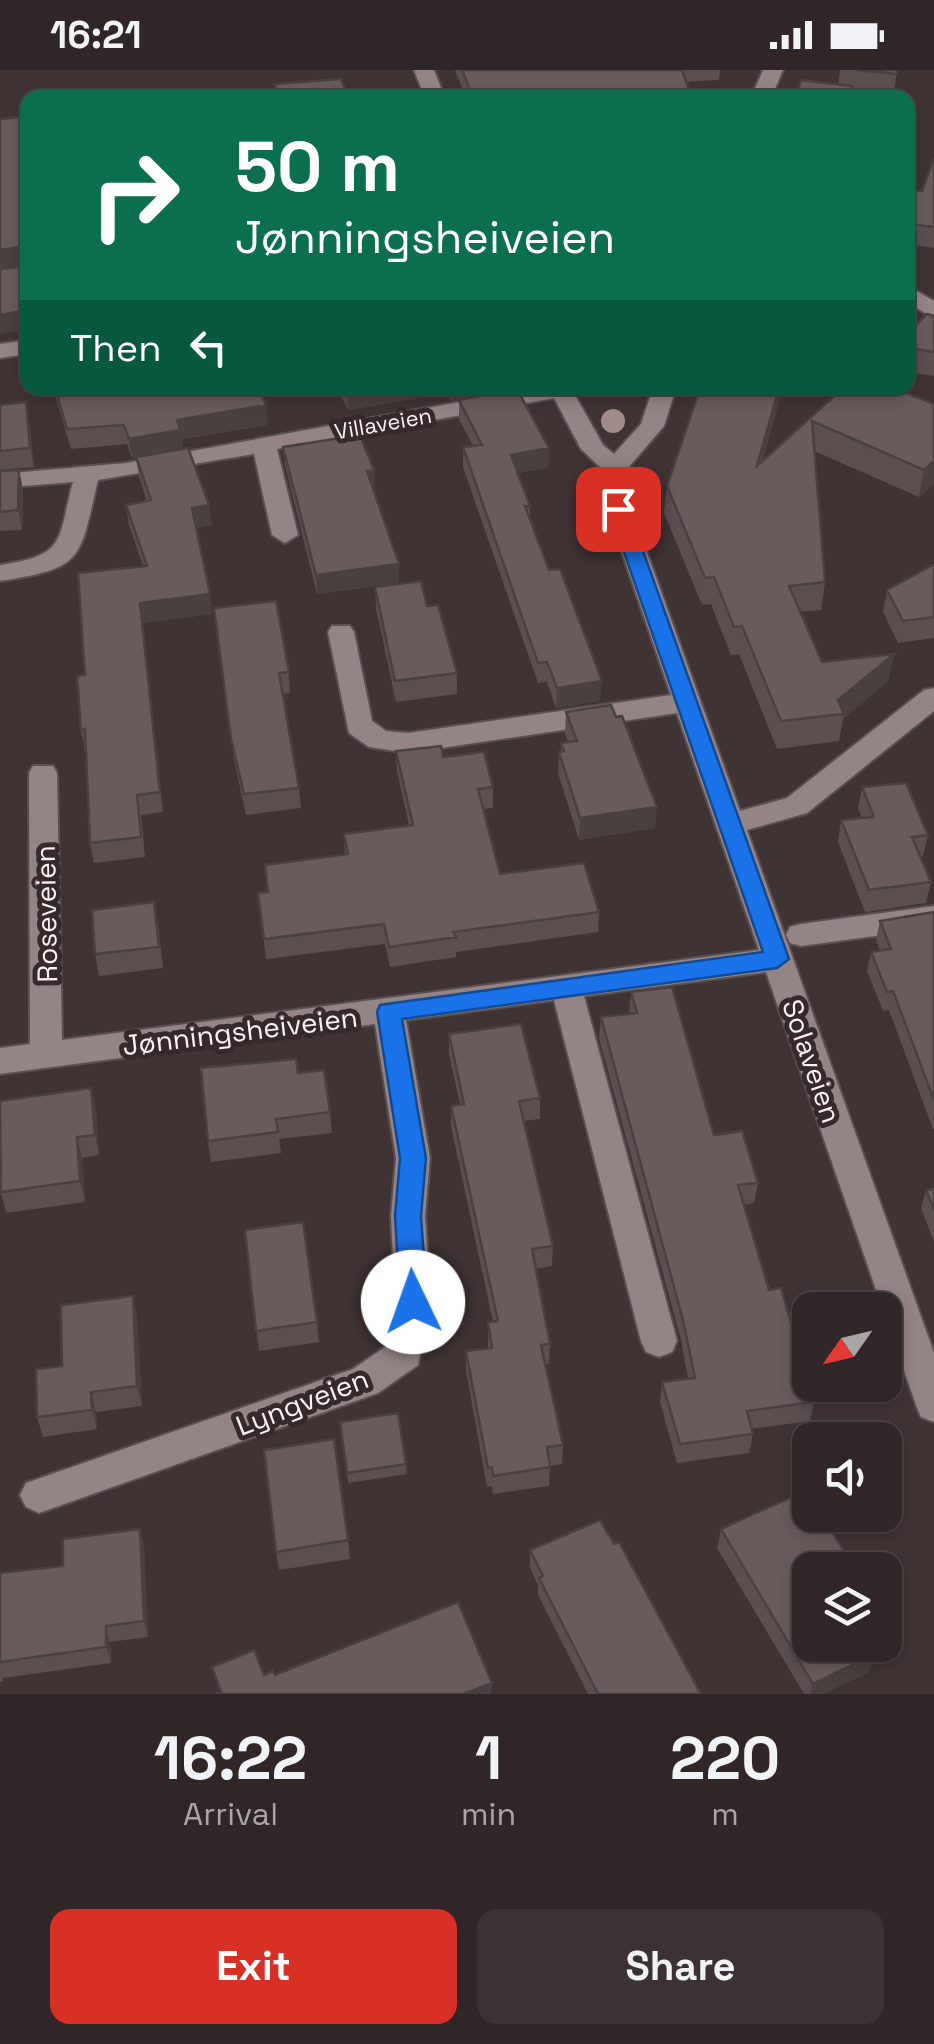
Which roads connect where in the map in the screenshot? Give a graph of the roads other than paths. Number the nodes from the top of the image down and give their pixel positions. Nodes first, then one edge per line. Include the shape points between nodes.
1 (530, 395) edge
2 (564, 395) edge
3 (661, 395) edge
4 (264, 446) junction
5 (615, 466) junction
6 (87, 474) junction
7 (0, 482) edge
8 (286, 535) dead end
9 (0, 574) edge
10 (341, 632) dead end
11 (934, 697) edge
12 (690, 702) junction
13 (43, 773) dead end
14 (732, 824) junction
15 (934, 917) edge
16 (801, 935) dead end
17 (777, 959) junction
18 (566, 986) junction
19 (389, 1012) junction
20 (46, 1055) junction
21 (0, 1062) edge
22 (660, 1341) dead end
23 (934, 1405) edge
24 (38, 1495) dead end

1 - 4 street, Villaveien
2 - 5 street via 593,449
3 - 5 street via 644,439
4 - 6 street, Villaveien
4 - 8 street
5 - 12 street, Solaveien via 610,483 618,509
6 - 7 street, Villaveien
6 - 9 street via 68,550 46,566
10 - 12 street via 359,726 378,740 408,744
11 - 14 street via 797,806
12 - 14 street, Solaveien
13 - 20 street, Roseveien
14 - 17 street, Solaveien
15 - 16 street
17 - 18 street, Jønningsheiveien
17 - 23 street, Solaveien
18 - 19 street, Jønningsheiveien
18 - 22 street
19 - 20 street, Jønningsheiveien
19 - 24 street, Lyngveien via 413,1158 413,1302 405,1354 365,1382
20 - 21 street, Jønningsheiveien

